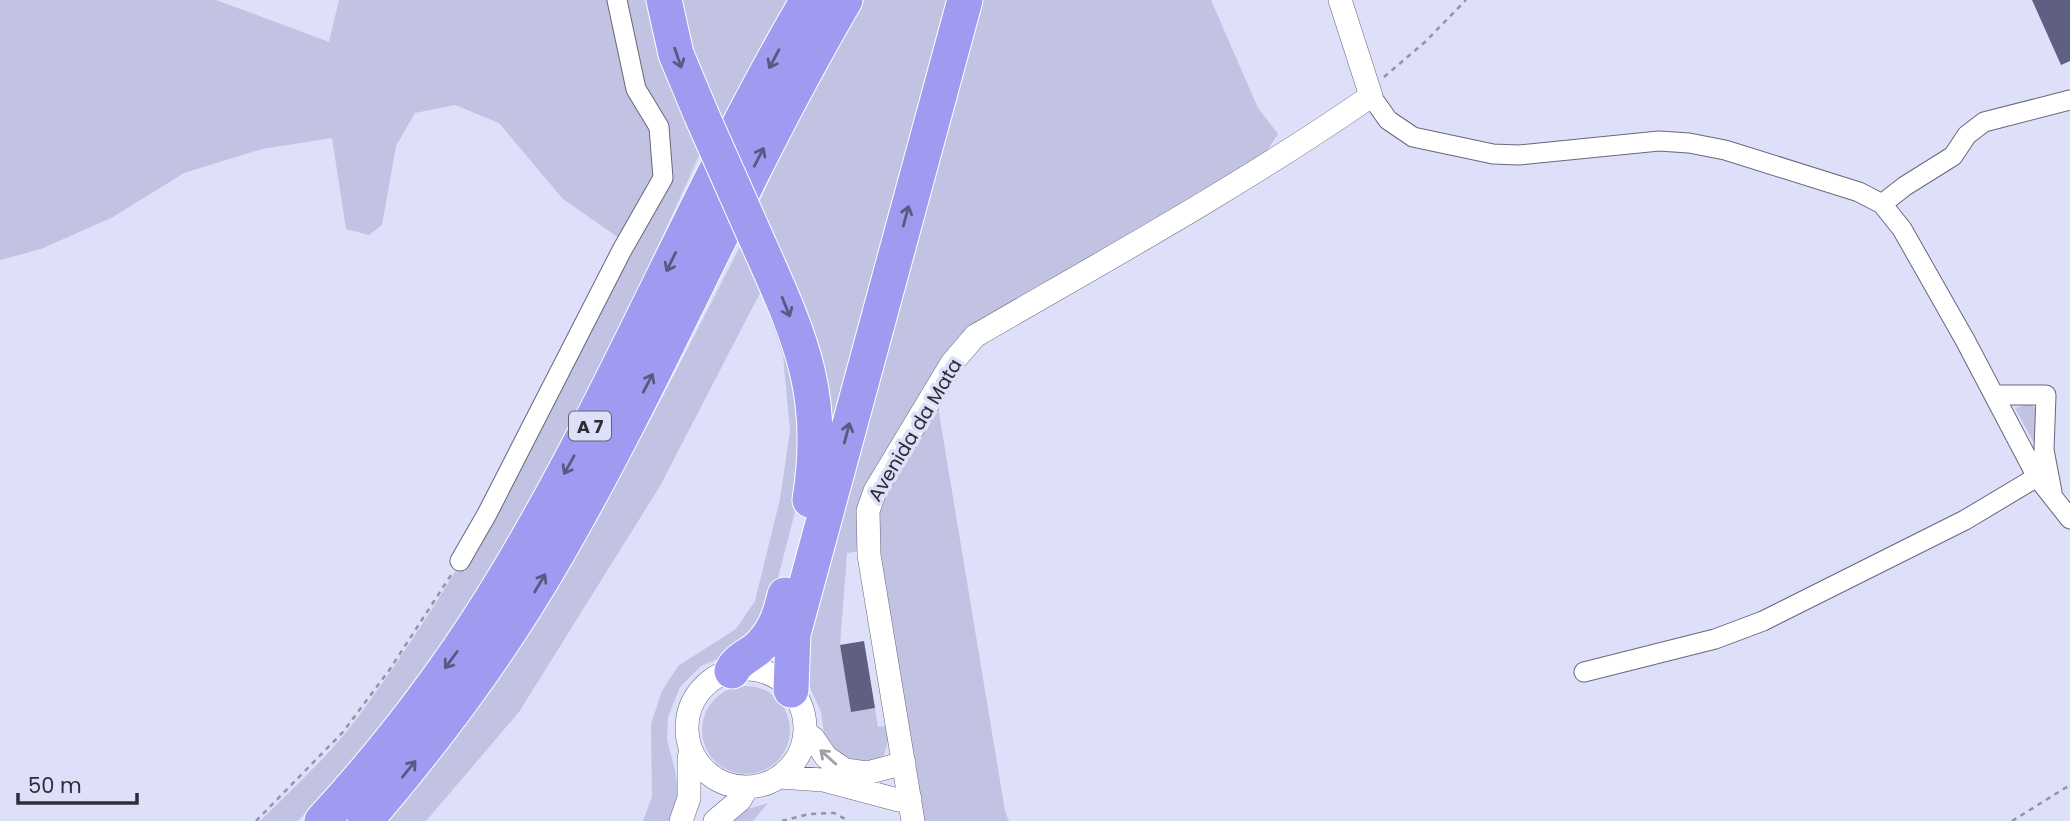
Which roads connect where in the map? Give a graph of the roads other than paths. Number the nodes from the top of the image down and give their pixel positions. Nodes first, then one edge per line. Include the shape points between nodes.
1 (617, 0) edge
2 (664, 0) edge
3 (808, 0) edge
4 (845, 0) edge
5 (965, 0) edge
6 (1340, 0) edge
7 (1370, 93) junction
8 (2070, 100) edge
9 (1882, 204) junction
10 (1994, 394) junction
11 (2037, 477) junction
12 (2060, 498) edge
13 (2070, 519) edge
14 (460, 561) road end
15 (732, 671) junction
16 (1584, 672) dead end
17 (792, 690) junction
18 (806, 733) junction
19 (691, 751) junction
20 (904, 763) junction
21 (780, 777) junction
22 (747, 788) junction
23 (912, 810) edge
24 (322, 821) edge
25 (365, 821) edge
26 (681, 821) edge
27 (715, 821) edge

1 - 14 street via 636,89 659,127 663,178
2 -> 15 highway, bridge via 677,54 796,332 816,415 816,460 804,528 780,615 765,641
3 -> 24 highway, A 7 via 746,111 573,458 505,579 414,710
25 -> 4 highway, A 7 via 479,677 551,564 782,113
17 -> 5 highway via 793,634
6 - 7 street
7 - 9 street via 1388,120 1413,137 1519,155 1659,141 1689,143 1859,192
7 - 20 street, Avenida da Mata via 1324,129 1232,186 975,336 952,363 867,512 869,555
8 - 9 street via 1983,122 1953,156
9 - 10 street via 1902,229
10 - 11 street
10 - 12 street via 2046,395 2043,450
11 - 12 street
11 - 16 street via 1965,520 1763,621 1715,639
12 - 13 street
15 - 17 street via 764,672
15 - 19 street via 716,677 693,702 687,726
17 - 18 street via 803,710
20 -> 18 street via 867,774 845,769 826,757
18 - 21 street via 802,750
19 - 22 street via 714,778
19 - 26 street via 689,799
20 - 23 street, Avenida da Mata
21 - 22 street
21 - 23 street via 823,780 898,800
22 - 27 street

